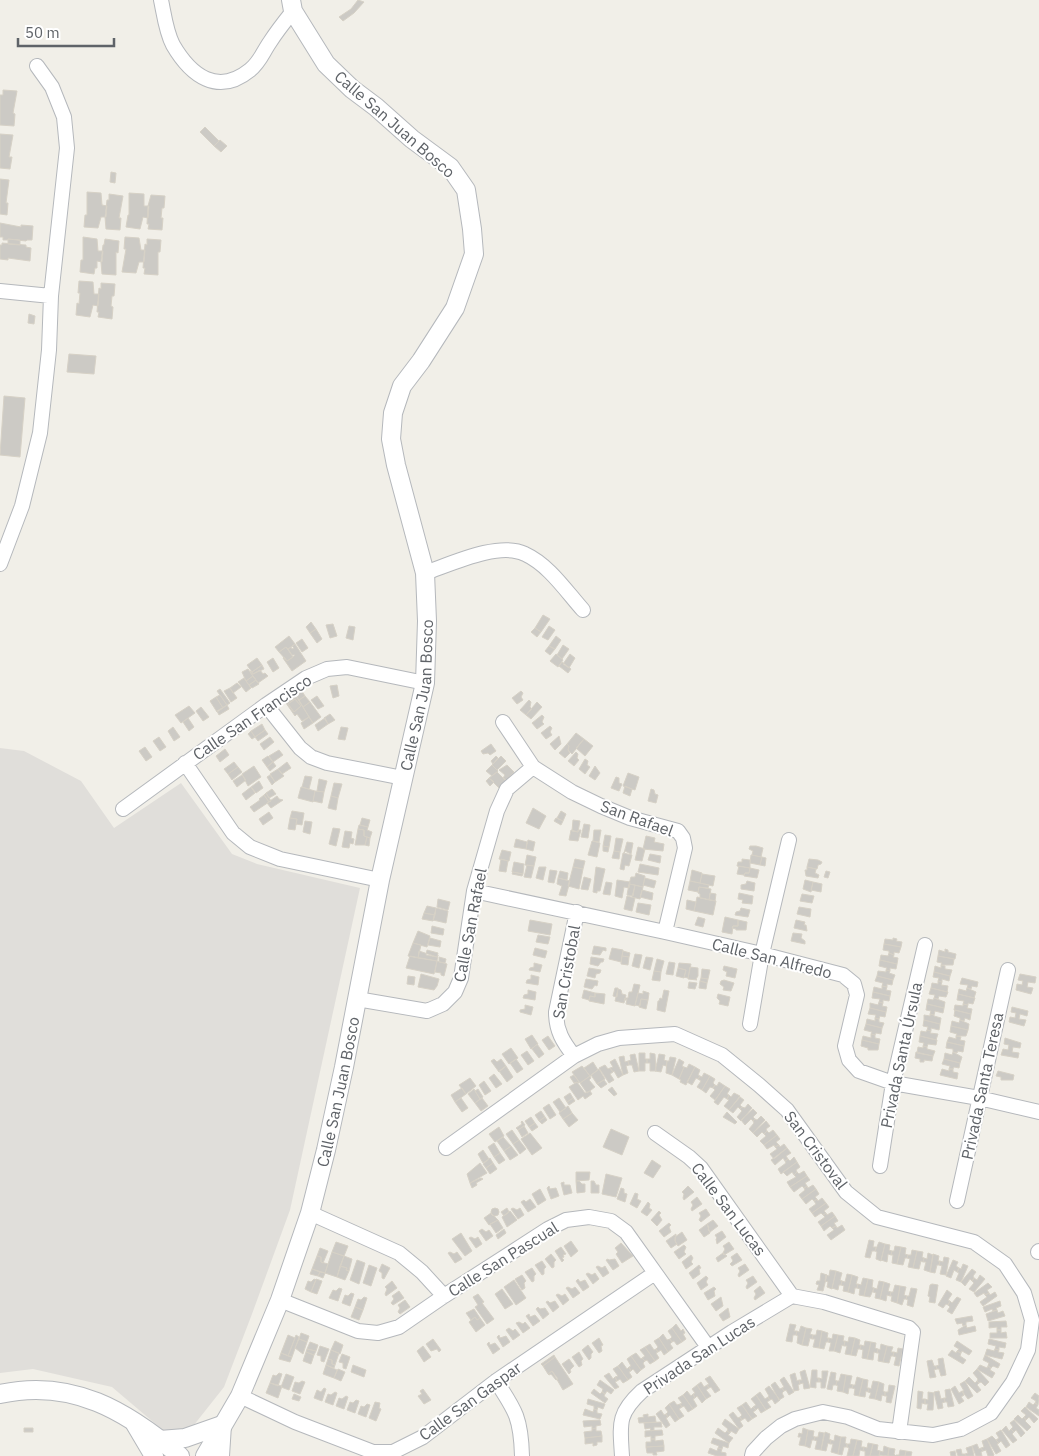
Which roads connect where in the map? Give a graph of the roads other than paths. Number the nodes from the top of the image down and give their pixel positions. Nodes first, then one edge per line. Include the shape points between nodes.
1 (161, 0) edge
2 (292, 5) edge
3 (37, 66) dead end
4 (0, 291) edge
5 (51, 296) junction
6 (0, 564) edge
7 (425, 573) junction
8 (583, 610) dead end
9 (424, 683) junction
10 (266, 705) junction
11 (503, 722) dead end
12 (185, 763) junction
13 (533, 767) junction
14 (402, 778) junction
15 (123, 809) dead end
16 (789, 840) dead end
17 (380, 880) junction
18 (474, 891) junction
19 (577, 912) junction
20 (665, 932) junction
21 (925, 945) dead end
22 (762, 954) junction
23 (1008, 970) dead end
24 (357, 999) junction
25 (750, 1024) dead end
26 (574, 1056) junction
27 (893, 1083) junction
28 (980, 1098) junction
29 (1039, 1112) edge
30 (655, 1133) dead end
31 (446, 1148) dead end
32 (880, 1166) dead end
33 (957, 1201) dead end
34 (310, 1213) junction
35 (656, 1273) junction
36 (444, 1296) junction
37 (792, 1296) junction
38 (280, 1300) junction
39 (708, 1347) junction
40 (496, 1381) junction
41 (0, 1394) edge
42 (240, 1396) junction
43 (222, 1425) junction
44 (899, 1432) junction
45 (154, 1447) edge
46 (180, 1456) edge
47 (205, 1456) edge
48 (220, 1456) edge
49 (522, 1456) edge
50 (622, 1456) edge
51 (752, 1456) edge

1 - 2 street via 172,44 189,66 205,80 228,82 250,70 262,58
2 - 7 street, Calle San Juan Bosco via 326,64 412,139 450,167 466,190 474,254 454,308 422,361 402,386 393,413 391,439 396,465
3 - 5 street via 52,86 64,117 67,148
4 - 5 street
5 - 6 street via 40,433 22,506
7 - 8 street via 478,554 501,550 524,553 546,568
7 - 9 street, Calle San Juan Bosco
9 - 10 street, Calle San Francisco via 348,667 327,668
9 - 14 street, Calle San Juan Bosco
10 - 12 street, Calle San Francisco
10 - 14 street via 311,757
11 - 13 street
12 - 15 street, Calle San Francisco
12 - 17 street via 234,833 250,847 280,858
13 - 18 street, Calle San Rafael via 508,789 497,811
13 - 20 street, San Rafael via 600,806 678,831 685,848
14 - 17 street, Calle San Juan Bosco
16 - 22 street
17 - 24 street, Calle San Juan Bosco
18 - 19 street, Calle San Alfredo
18 - 24 street, Calle San Rafael via 461,978 455,992 442,1004 427,1011
19 - 20 street, Calle San Alfredo
19 - 26 street, San Cristobal via 556,1012 556,1025 562,1042
20 - 22 street, Calle San Alfredo
21 - 27 street, Privada Santa Úrsula
22 - 25 street
22 - 27 street, Calle San Alfredo via 843,976 854,984 857,995 845,1046 849,1060 859,1071
23 - 28 street, Privada Santa Teresa
24 - 34 street, Calle San Juan Bosco
26 - 31 street, San Cristoval
26 - 44 street, San Cristoval via 619,1038 675,1034 722,1055 786,1110 846,1192 877,1217 974,1242 1005,1264 1024,1293 1032,1320 1028,1350 1013,1382 991,1413 961,1429 933,1435
27 - 28 street, Calle San Alfredo
27 - 32 street, Privada Santa Úrsula
28 - 29 street, Calle San Alfredo
28 - 33 street, Privada Santa Teresa
30 - 37 street, Calle San Lucas via 701,1168
34 - 36 street via 399,1253
34 - 38 street, Calle San Juan Bosco
35 - 36 street, Calle San Pascual via 626,1232 611,1221 589,1217 566,1220 548,1229
35 - 39 street, Calle San Pascual
35 - 40 street, Calle San Gaspar
36 - 38 street, Calle San Pascual via 399,1327 378,1333 358,1331
37 - 39 street, Privada San Lucas
37 - 44 street via 824,1302 909,1328 913,1332
38 - 42 street, Calle San Juan Bosco
39 - 50 street, Privada San Lucas via 629,1403 622,1416 620,1430
40 - 42 street, Calle San Gaspar via 422,1437 393,1452 373,1452 294,1422
40 - 49 street via 519,1422
41 - 45 street via 44,1390 72,1394 107,1406 132,1419
42 - 43 street, Calle San Juan Bosco
43 - 45 street
43 - 47 street, Calle San Juan Bosco
43 - 48 street
44 - 51 street, San Cristoval via 823,1412 781,1426
45 - 46 street

